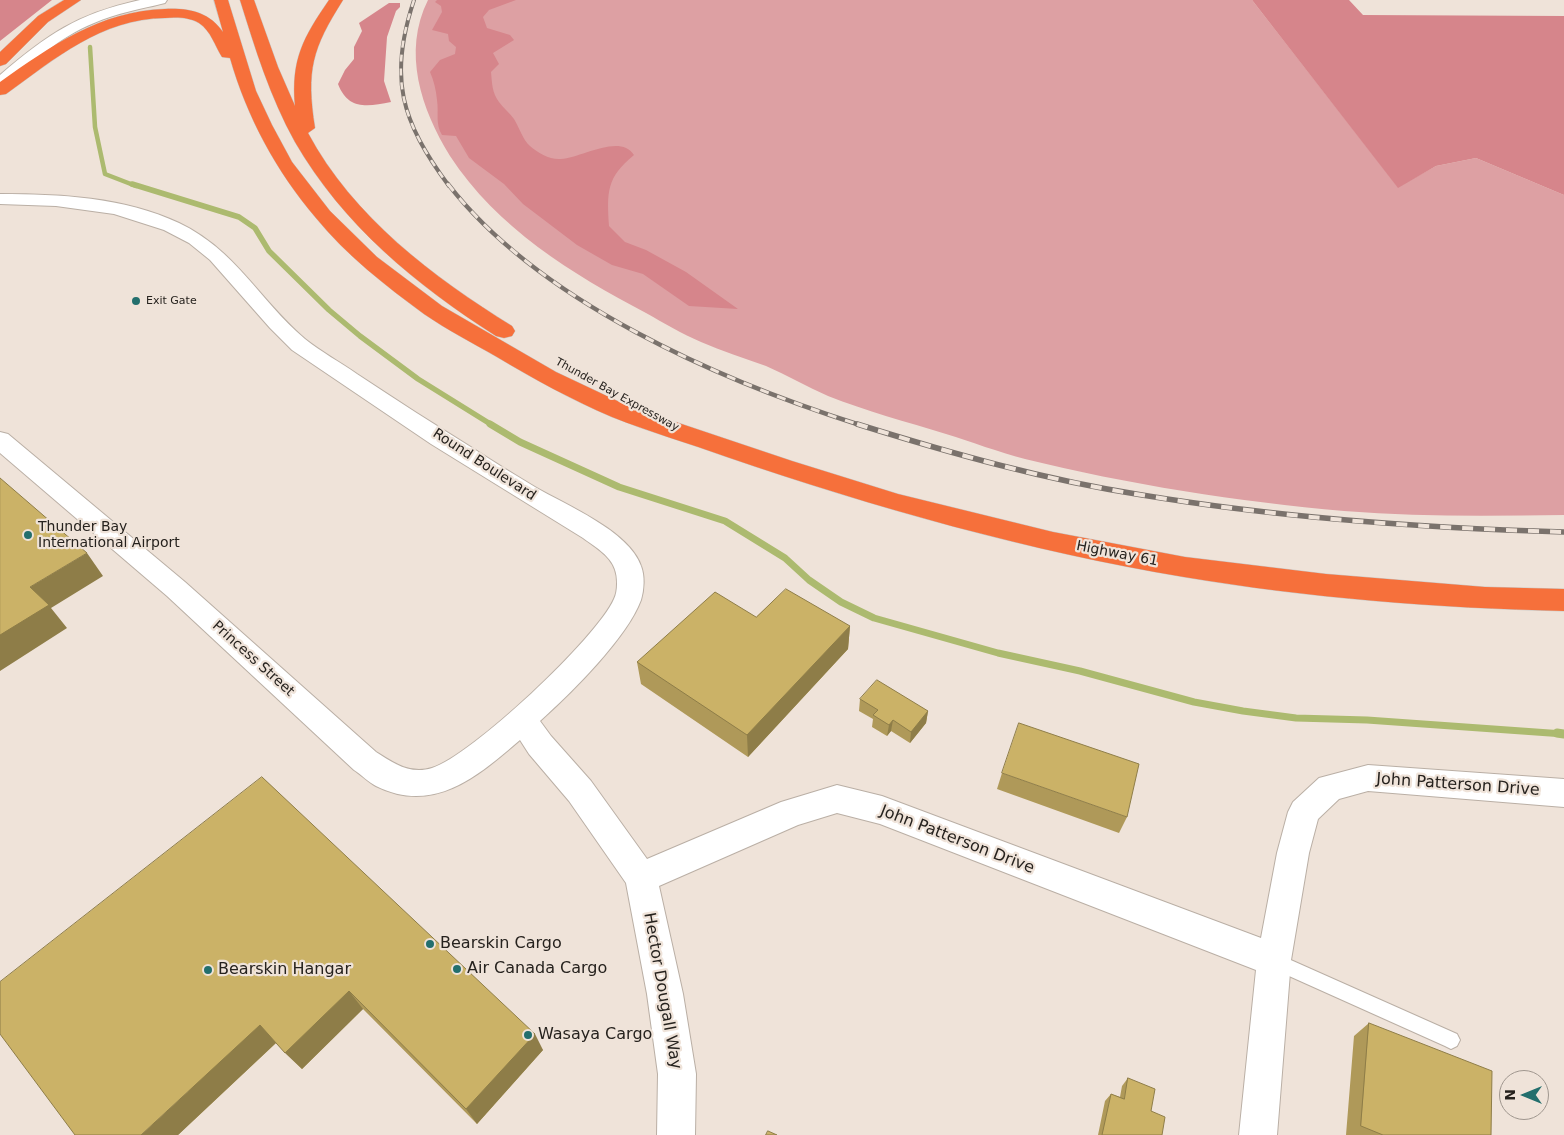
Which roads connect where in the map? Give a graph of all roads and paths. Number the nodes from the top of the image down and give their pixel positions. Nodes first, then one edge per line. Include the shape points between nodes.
1 (74, 0) edge
2 (134, 0) edge
3 (160, 0) edge
4 (221, 0) edge
5 (247, 0) edge
6 (336, 0) edge
7 (0, 61) edge
8 (0, 75) edge
9 (0, 83) edge
10 (0, 90) edge
11 (248, 92) junction
12 (310, 152) junction
13 (0, 199) edge
14 (684, 432) junction
15 (0, 440) edge
16 (1564, 600) edge
17 (522, 718) junction
18 (1564, 793) edge
19 (642, 878) junction
20 (1274, 960) junction
21 (1451, 1040) dead end
22 (676, 1135) edge
23 (1258, 1135) edge

1 - 7 highway via 43,19
2 - 8 street via 81,17 48,32
3 - 9 street via 113,12 69,29
4 - 11 highway, Thunder Bay Expressway
5 - 12 highway, Thunder Bay Expressway via 280,92
6 - 12 highway via 318,26 301,72 301,96
10 - 11 highway via 92,29 127,17 168,12 198,17 211,26
11 - 14 highway, Thunder Bay Expressway via 284,164 323,215 370,262 434,310 548,378 620,411
12 - 14 highway, Thunder Bay Expressway via 335,190 365,224 431,283 545,355
13 - 17 street, Round Boulevard via 32,199 104,208 151,219 194,239 221,260 272,320 300,344 603,539 616,551 627,565 631,581 627,599 616,620 576,667
14 - 16 highway, Highway 61 via 895,502 1053,542 1185,567 1326,585 1485,598
15 - 17 street, Princess Street via 176,589 365,761 390,778 432,782 451,775 492,747
17 - 19 street via 540,745 580,791
18 - 20 street, John Patterson Drive via 1368,778 1330,788 1304,812 1293,853
19 - 20 street, John Patterson Drive via 792,812 838,799 882,810
19 - 22 street, Hector Dougall Way via 665,994 676,1074
20 - 21 lane
20 - 23 street, John Patterson Drive

